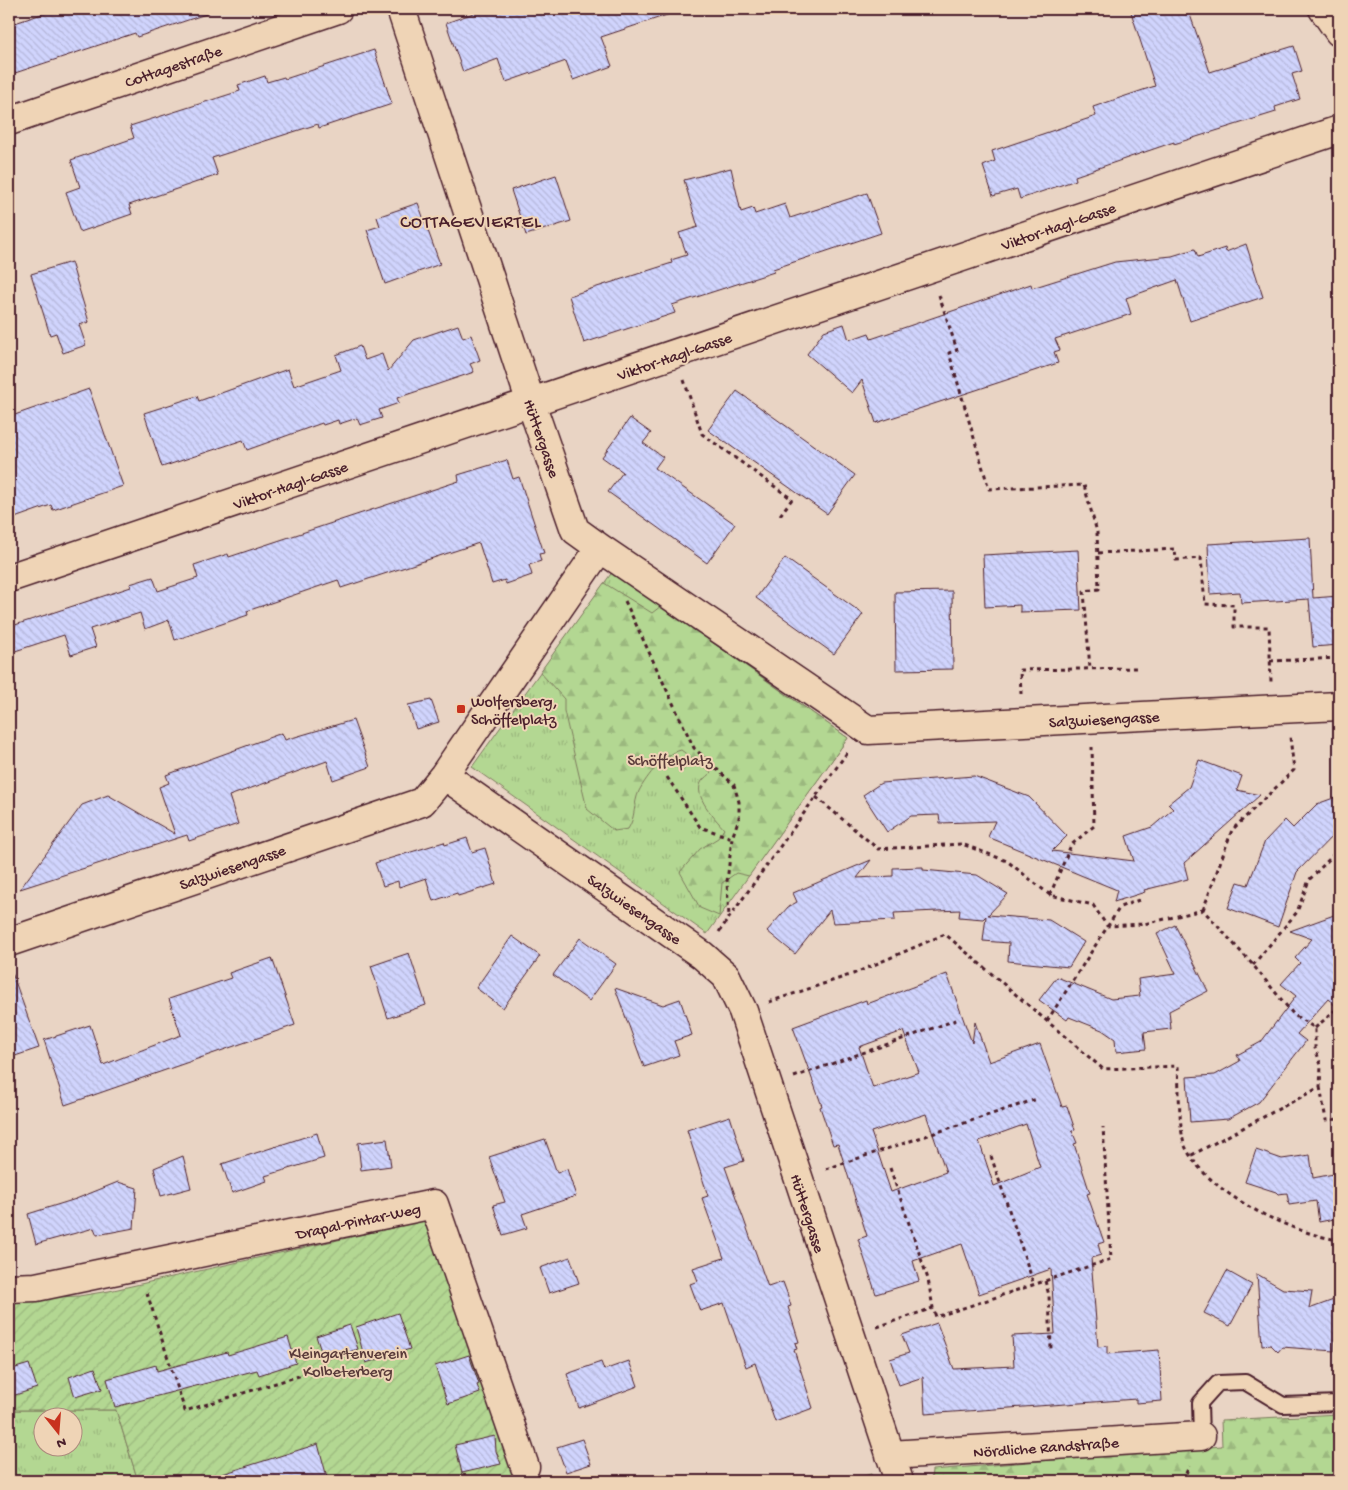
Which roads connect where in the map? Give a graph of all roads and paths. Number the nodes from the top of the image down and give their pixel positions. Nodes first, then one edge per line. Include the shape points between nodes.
1 (338, 9) edge
2 (401, 9) edge
3 (1323, 9) edge
4 (1339, 32) edge
5 (9, 121) edge
6 (1339, 130) edge
7 (930, 268) junction
8 (675, 354) junction
9 (531, 403) junction
10 (778, 518) dead end
11 (600, 548) junction
12 (1098, 553) junction
13 (9, 578) edge
14 (622, 592) dead end
15 (1339, 658) edge
16 (1270, 662) junction
17 (1090, 668) junction
18 (1138, 668) dead end
19 (1339, 706) edge
20 (1279, 709) junction
21 (1091, 719) junction
22 (1022, 722) junction
23 (868, 730) junction
24 (444, 775) junction
25 (667, 777) dead end
26 (816, 797) junction
27 (732, 838) junction
28 (1339, 849) edge
29 (1050, 895) junction
30 (1139, 900) dead end
31 (1203, 910) junction
32 (729, 917) junction
33 (1107, 926) junction
34 (9, 942) edge
35 (702, 955) junction
36 (1253, 965) junction
37 (1339, 1007) edge
38 (743, 1011) junction
39 (959, 1019) dead end
40 (1047, 1021) junction
41 (1315, 1028) junction
42 (767, 1086) junction
43 (1320, 1087) junction
44 (1037, 1099) dead end
45 (1339, 1119) edge
46 (1103, 1127) dead end
47 (990, 1156) dead end
48 (1190, 1156) junction
49 (890, 1168) dead end
50 (798, 1179) junction
51 (1339, 1240) edge
52 (138, 1266) junction
53 (1044, 1281) junction
54 (1034, 1285) junction
55 (9, 1288) edge
56 (934, 1308) junction
57 (850, 1336) junction
58 (1051, 1349) dead end
59 (302, 1375) dead end
60 (1339, 1402) edge
61 (1202, 1436) joint
62 (890, 1455) junction
63 (525, 1467) dead end
64 (9, 1475) edge
65 (33, 1481) edge
66 (899, 1481) edge

1 - 5 street, Cottagestraße
2 - 9 street, Hüttergasse
3 - 4 street
6 - 7 street, Viktor-Hagl-Gasse
7 - 8 street, Viktor-Hagl-Gasse
7 - 12 path via 957,350 949,352 990,489 1084,485 1097,532
8 - 9 street, Viktor-Hagl-Gasse
8 - 10 path via 702,434 792,499
9 - 11 street, Hüttergasse via 575,530
9 - 13 street, Viktor-Hagl-Gasse
11 - 23 street, Hüttergasse
11 - 24 street, Salzwiesengasse
12 - 16 path via 1175,549 1176,560 1201,558 1205,604 1234,605 1234,627 1269,627
12 - 17 path via 1099,589 1084,591
14 - 27 path via 694,748 734,785 739,818
15 - 16 path
16 - 20 path
17 - 18 path
17 - 22 path via 1020,670
19 - 20 street, Salzwiesengasse
20 - 21 street, Salzwiesengasse
20 - 31 path via 1294,770 1232,830
21 - 22 street, Salzwiesengasse
21 - 29 path via 1094,826 1072,845
22 - 23 street, Salzwiesengasse
23 - 26 path via 854,742
24 - 34 street, Salzwiesengasse via 422,802
24 - 35 street, Salzwiesengasse
25 - 27 path via 700,827
26 - 29 path via 878,849 962,844 1007,861
26 - 32 path
27 - 32 path via 727,882
28 - 36 path via 1309,880 1297,912
29 - 33 path via 1093,905
30 - 33 path via 1120,907
31 - 33 path via 1144,924
31 - 36 path
32 - 35 path
33 - 40 path
35 - 38 street, Hüttergasse via 726,976
36 - 41 path via 1294,1015
37 - 41 path
38 - 40 path via 853,974 945,934
38 - 42 street, Hüttergasse
39 - 42 path
40 - 48 path via 1103,1069 1178,1066 1184,1144
41 - 43 path via 1315,1048 1321,1065
42 - 50 street, Hüttergasse
43 - 45 path via 1326,1120
43 - 48 path
44 - 50 path
46 - 53 path via 1111,1260
47 - 54 path
48 - 51 path via 1209,1180 1263,1215 1316,1237
49 - 56 path via 928,1279
50 - 57 street, Hüttergasse
52 - 55 street, Drapal-Pintar-Weg via 36,1287
52 - 59 path via 185,1412
52 - 63 street, Drapal-Pintar-Weg via 434,1204
53 - 54 path
53 - 58 path via 1049,1295
54 - 56 path via 936,1317
56 - 57 path
57 - 62 street, Hüttergasse
60 - 61 lane via 1283,1405 1245,1382 1218,1383 1200,1404
61 - 62 street, Nördliche Randstraße
62 - 66 street, Hüttergasse
64 - 65 path

